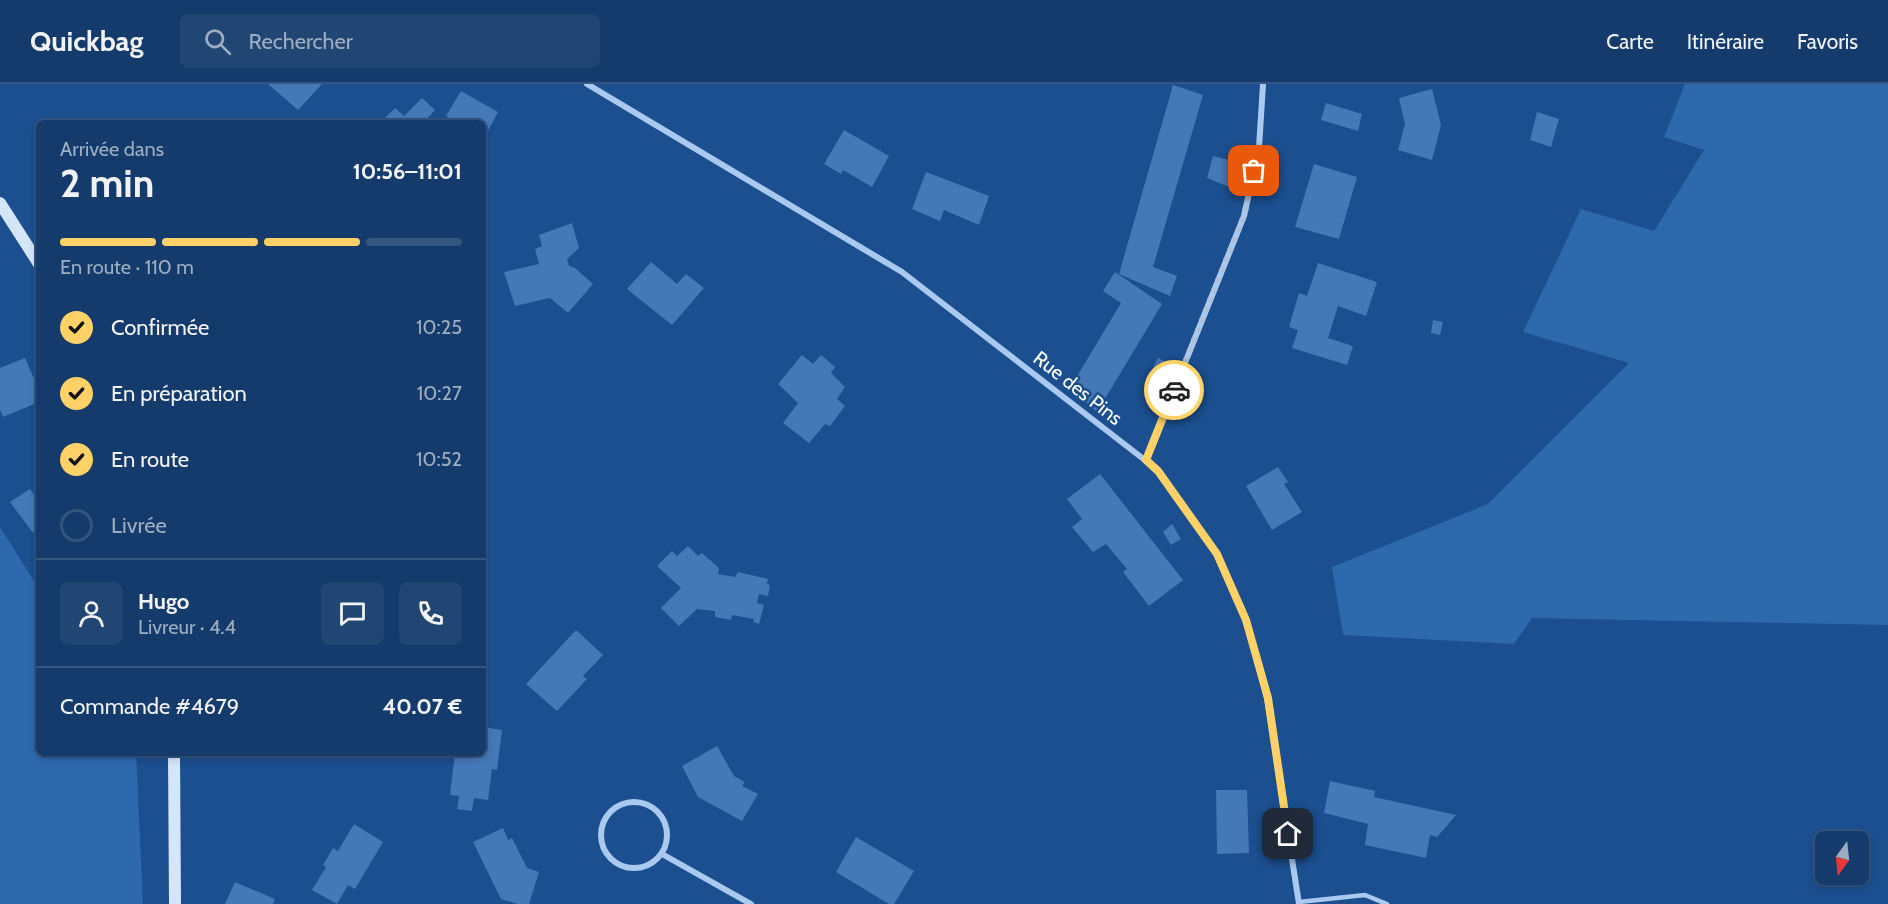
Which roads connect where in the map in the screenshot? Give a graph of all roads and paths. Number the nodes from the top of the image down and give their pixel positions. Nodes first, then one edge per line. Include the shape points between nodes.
1 (587, 84) edge
2 (1263, 84) edge
3 (0, 203) edge
4 (36, 259) edge
5 (1146, 460) junction
6 (174, 756) edge
7 (662, 854) junction
8 (1299, 903) edge
9 (174, 904) edge
10 (751, 904) edge
11 (1387, 904) edge

1 - 5 street, Rue des Pins via 902,272
2 - 5 street via 1260,148 1244,216
3 - 4 main road
5 - 8 street, Rue des Pins via 1217,554 1246,620 1268,698
6 - 9 main road
7 - 7 street via 666,822 652,806 642,802 620,804 605,819 602,841 613,860 622,866 644,866
7 - 10 street
8 - 11 lane via 1365,895

